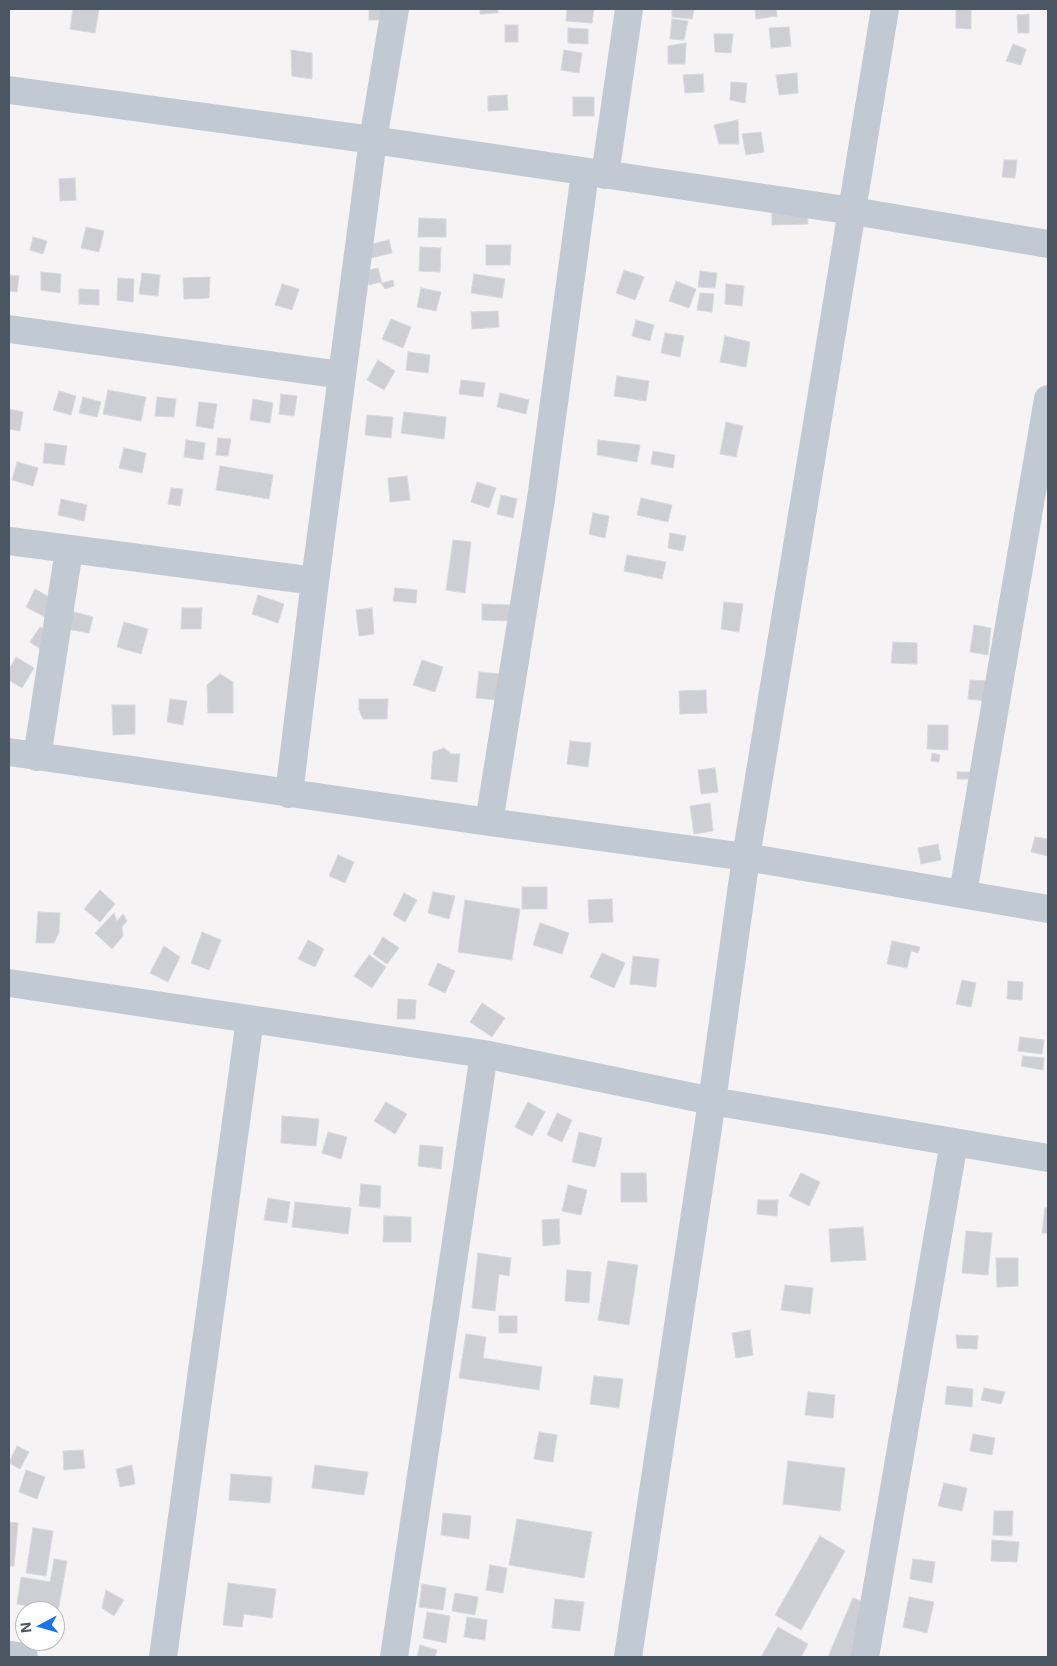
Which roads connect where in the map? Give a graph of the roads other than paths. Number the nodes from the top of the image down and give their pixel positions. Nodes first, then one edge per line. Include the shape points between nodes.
1 (395, 9) edge
2 (629, 9) edge
3 (885, 9) edge
4 (9, 90) edge
5 (373, 140) junction
6 (595, 174) junction
7 (853, 211) junction
8 (1048, 244) edge
9 (9, 329) edge
10 (342, 375) junction
11 (1048, 398) edge
12 (9, 542) edge
13 (69, 550) junction
14 (314, 581) junction
15 (9, 752) edge
16 (37, 757) junction
17 (289, 794) junction
18 (489, 822) junction
19 (746, 857) junction
20 (963, 893) junction
21 (1048, 909) edge
22 (9, 983) edge
23 (250, 1019) junction
24 (484, 1054) junction
25 (712, 1101) junction
26 (954, 1142) junction
27 (1048, 1158) edge
28 (9, 1655) edge
29 (24, 1657) edge
30 (163, 1657) edge
31 (394, 1657) edge
32 (628, 1657) edge
33 (865, 1657) edge

1 - 5 street
2 - 6 street
3 - 7 street
4 - 5 street
5 - 6 street
5 - 10 street
6 - 7 street
6 - 18 street
7 - 8 street
7 - 19 street
9 - 10 street
10 - 14 street
11 - 20 street
12 - 13 street
13 - 14 street
13 - 16 street
14 - 17 street
15 - 16 street
16 - 17 street
17 - 18 street
18 - 19 street
19 - 20 street
19 - 25 street
20 - 21 street
22 - 23 street
23 - 24 street
23 - 30 street
24 - 25 street
24 - 31 street
25 - 26 street
25 - 32 street
26 - 27 street
26 - 33 street
28 - 29 street

